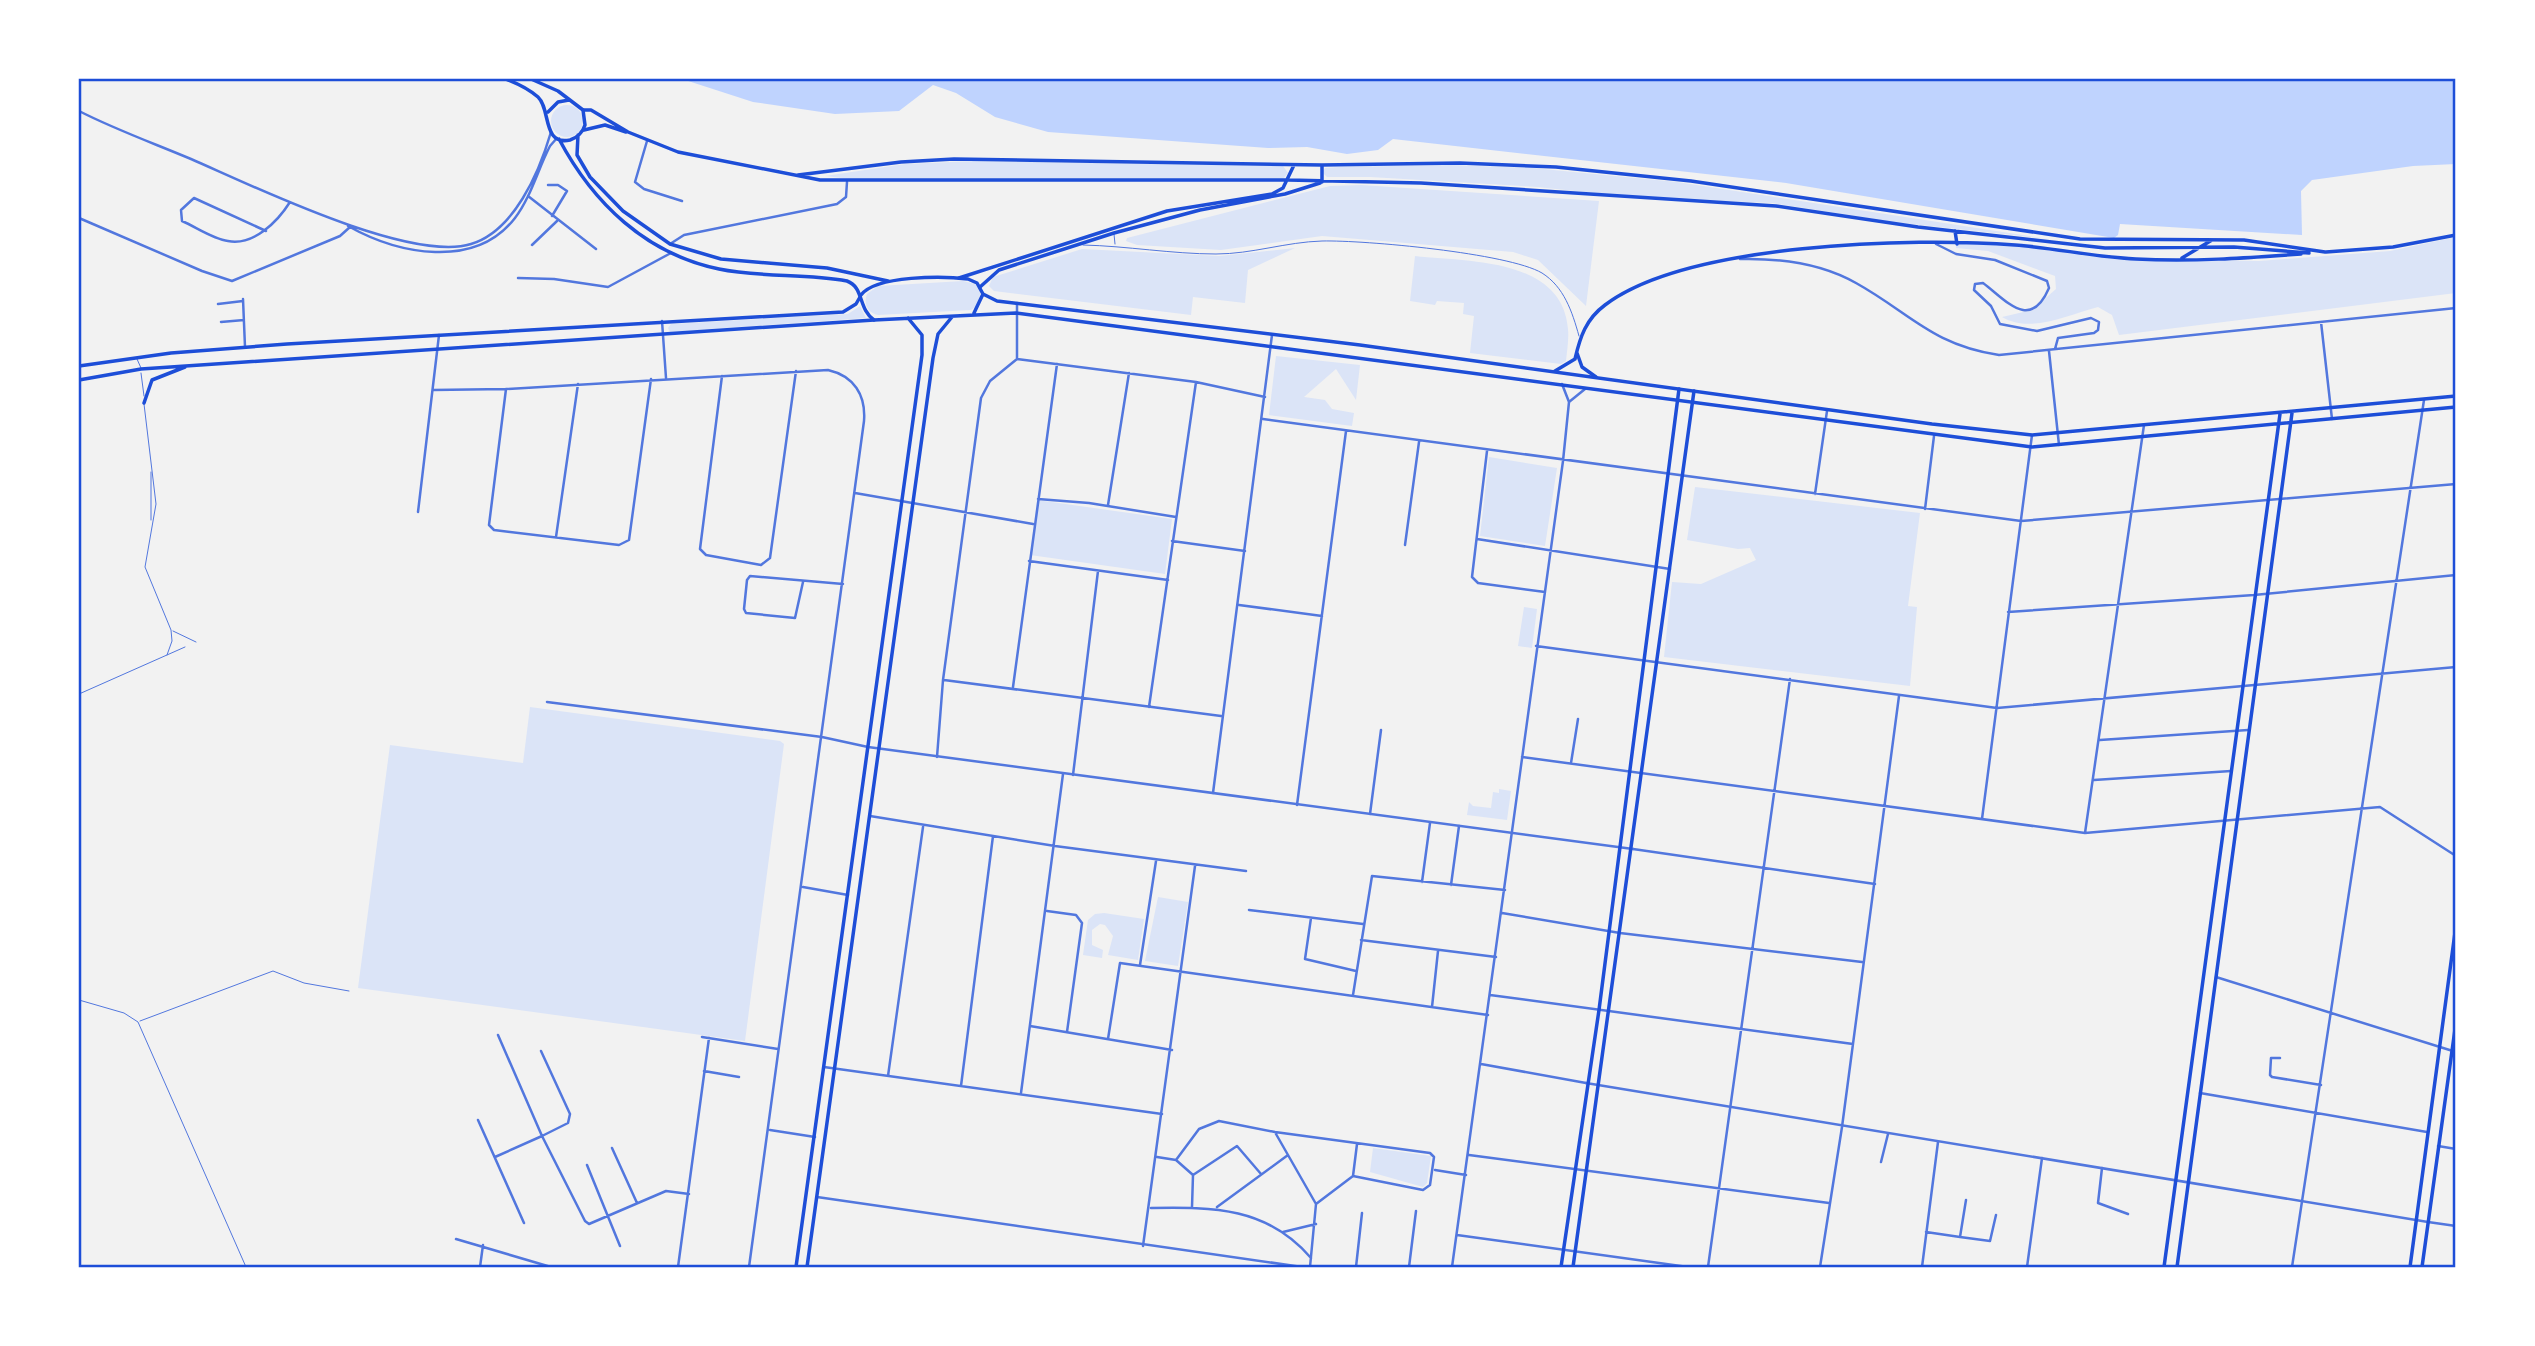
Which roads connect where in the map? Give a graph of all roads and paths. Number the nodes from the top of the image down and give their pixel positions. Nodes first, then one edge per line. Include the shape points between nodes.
1 (506, 79) edge
2 (531, 79) edge
3 (569, 100) junction
4 (583, 110) junction
5 (79, 111) edge
6 (547, 114) junction
7 (583, 130) junction
8 (551, 132) junction
9 (628, 132) junction
10 (578, 135) junction
11 (558, 138) junction
12 (648, 141) junction
13 (1294, 164) junction
14 (1322, 164) junction
15 (792, 176) junction
16 (1288, 180) junction
17 (847, 182) junction
18 (1322, 182) junction
19 (548, 185) dead end
20 (528, 196) junction
21 (682, 201) dead end
22 (290, 202) junction
23 (552, 216) junction
24 (79, 218) edge
25 (557, 221) junction
26 (344, 223) junction
27 (350, 227) junction
28 (266, 231) junction
29 (1955, 231) junction
30 (1114, 233) junction
31 (2456, 235) edge
32 (2213, 239) junction
33 (670, 244) junction
34 (1936, 244) junction
35 (1957, 244) junction
36 (531, 245) dead end
37 (1078, 245) junction
38 (1115, 246) junction
39 (2201, 247) junction
40 (596, 249) dead end
41 (2325, 252) junction
42 (671, 253) junction
43 (2309, 253) junction
44 (1739, 259) junction
45 (2181, 259) junction
46 (518, 278) dead end
47 (957, 279) junction
48 (888, 281) junction
49 (980, 287) junction
50 (984, 294) junction
51 (860, 297) junction
52 (1017, 302) junction
53 (218, 304) dead end
54 (2456, 308) edge
55 (974, 313) junction
56 (1016, 313) junction
57 (1101, 313) junction
58 (954, 316) junction
59 (908, 318) junction
60 (244, 320) junction
61 (874, 320) junction
62 (662, 321) junction
63 (221, 322) dead end
64 (2321, 322) junction
65 (1100, 323) junction
66 (1185, 323) junction
67 (1183, 334) junction
68 (439, 335) junction
69 (662, 335) junction
70 (1272, 335) junction
71 (1580, 338) junction
72 (1360, 345) junction
73 (1270, 346) junction
74 (245, 347) junction
75 (438, 350) junction
76 (2055, 350) junction
77 (1577, 351) junction
78 (2049, 351) junction
79 (137, 357) junction
80 (1357, 357) junction
81 (1449, 358) junction
82 (1017, 359) junction
83 (1057, 363) junction
84 (187, 365) junction
85 (79, 366) edge
86 (1447, 368) junction
87 (141, 369) junction
88 (1535, 370) junction
89 (796, 371) junction
90 (1553, 372) junction
91 (1129, 373) junction
92 (722, 376) junction
93 (1596, 377) junction
94 (666, 378) junction
95 (651, 379) junction
96 (1609, 379) junction
97 (79, 380) edge
98 (1533, 380) junction
99 (1196, 382) junction
100 (578, 384) junction
101 (1562, 384) junction
102 (1589, 388) junction
103 (506, 389) junction
104 (1679, 389) junction
105 (433, 390) junction
106 (1607, 390) junction
107 (1694, 391) junction
108 (2456, 396) edge
109 (1265, 397) junction
110 (1678, 400) junction
111 (2424, 400) junction
112 (1569, 402) junction
113 (1694, 402) junction
114 (144, 403) junction
115 (2456, 407) edge
116 (1827, 410) junction
117 (2331, 410) junction
118 (2423, 411) junction
119 (2292, 413) junction
120 (2280, 414) junction
121 (1263, 419) junction
122 (2332, 419) junction
123 (1826, 420) junction
124 (2290, 423) junction
125 (2279, 424) junction
126 (2144, 425) junction
127 (1346, 430) junction
128 (1934, 433) junction
129 (2032, 435) junction
130 (2057, 435) junction
131 (2144, 436) junction
132 (1419, 442) junction
133 (2059, 445) junction
134 (2032, 447) junction
135 (1487, 450) junction
136 (1563, 461) junction
137 (151, 470) junction
138 (1671, 472) junction
139 (1685, 475) junction
140 (2456, 484) edge
141 (2411, 487) junction
142 (855, 493) junction
143 (1815, 494) junction
144 (2280, 498) junction
145 (1038, 499) junction
146 (900, 500) junction
147 (2268, 500) junction
148 (912, 505) junction
149 (1108, 506) junction
150 (1925, 509) junction
151 (418, 512) dead end
152 (965, 512) junction
153 (2131, 513) junction
154 (1176, 517) junction
155 (2021, 521) junction
156 (151, 523) junction
157 (1033, 524) junction
158 (556, 538) junction
159 (1477, 539) junction
160 (1172, 541) junction
161 (1405, 545) dead end
162 (1245, 551) junction
163 (1551, 551) junction
164 (1028, 561) junction
165 (1657, 566) junction
166 (1670, 569) junction
167 (1098, 571) junction
168 (2456, 575) edge
169 (1168, 580) junction
170 (2396, 581) junction
171 (803, 582) junction
172 (843, 584) junction
173 (1545, 592) junction
174 (2267, 593) junction
175 (2254, 595) junction
176 (2119, 603) junction
177 (1238, 605) junction
178 (2008, 612) junction
179 (1322, 616) junction
180 (171, 630) junction
181 (196, 642) dead end
182 (1536, 646) junction
183 (185, 647) dead end
184 (167, 655) junction
185 (1642, 658) junction
186 (1657, 660) junction
187 (2456, 667) edge
188 (2381, 673) junction
189 (1790, 679) junction
190 (943, 680) junction
191 (1013, 687) junction
192 (2242, 687) junction
193 (2254, 687) junction
194 (79, 694) edge
195 (1081, 696) junction
196 (1899, 696) junction
197 (2105, 698) junction
198 (547, 702) dead end
199 (1149, 707) junction
200 (1997, 708) junction
201 (1222, 716) junction
202 (1578, 719) dead end
203 (1381, 730) dead end
204 (2248, 730) junction
205 (2236, 732) junction
206 (822, 737) junction
207 (2100, 740) junction
208 (868, 747) junction
209 (878, 749) junction
210 (937, 757) junction
211 (1522, 757) junction
212 (1572, 763) junction
213 (1630, 770) junction
214 (1642, 771) junction
215 (2231, 771) junction
216 (1063, 774) junction
217 (1073, 775) junction
218 (2093, 780) junction
219 (1775, 789) junction
220 (1213, 793) junction
221 (1297, 805) junction
222 (1885, 805) junction
223 (2361, 811) junction
224 (1370, 814) junction
225 (870, 816) junction
226 (1982, 819) junction
227 (2237, 819) junction
228 (2224, 820) junction
229 (1430, 822) junction
230 (1459, 826) junction
231 (923, 827) junction
232 (1513, 833) junction
233 (2085, 833) junction
234 (993, 835) junction
235 (1055, 846) junction
236 (1620, 847) junction
237 (1633, 849) junction
238 (2456, 856) edge
239 (1156, 860) junction
240 (1195, 866) junction
241 (1765, 868) junction
242 (1246, 871) dead end
243 (1422, 882) junction
244 (1875, 884) junction
245 (1451, 885) junction
246 (802, 887) junction
247 (1505, 890) junction
248 (848, 895) junction
249 (1249, 910) dead end
250 (1046, 911) junction
251 (1502, 913) junction
252 (1311, 918) junction
253 (1363, 924) junction
254 (2456, 925) edge
255 (1608, 930) junction
256 (1620, 933) junction
257 (1361, 940) junction
258 (1754, 948) junction
259 (1438, 951) junction
260 (1496, 957) junction
261 (1862, 962) junction
262 (1140, 965) junction
263 (1182, 971) junction
264 (1356, 971) junction
265 (2216, 977) junction
266 (349, 991) dead end
267 (1353, 995) junction
268 (1490, 995) junction
269 (79, 1000) edge
270 (1432, 1007) junction
271 (1599, 1010) junction
272 (2332, 1011) junction
273 (1610, 1012) junction
274 (1488, 1015) junction
275 (138, 1022) junction
276 (2456, 1023) edge
277 (1029, 1026) junction
278 (1743, 1030) junction
279 (1067, 1032) junction
280 (498, 1035) dead end
281 (702, 1037) dead end
282 (709, 1038) junction
283 (1108, 1039) junction
284 (1853, 1044) junction
285 (2441, 1048) junction
286 (779, 1049) junction
287 (1172, 1049) junction
288 (541, 1051) dead end
289 (2454, 1051) edge
290 (2280, 1058) dead end
291 (1481, 1064) junction
292 (824, 1067) junction
293 (836, 1068) junction
294 (704, 1071) junction
295 (888, 1076) junction
296 (739, 1077) dead end
297 (1586, 1083) junction
298 (2321, 1085) junction
299 (961, 1086) junction
300 (1600, 1086) junction
301 (2200, 1093) junction
302 (1021, 1094) junction
303 (1731, 1107) junction
304 (2317, 1113) junction
305 (1163, 1114) junction
306 (478, 1120) dead end
307 (1842, 1127) junction
308 (768, 1129) junction
309 (1275, 1132) junction
310 (2427, 1132) junction
311 (1888, 1134) junction
312 (542, 1136) junction
313 (815, 1137) junction
314 (1938, 1142) junction
315 (1357, 1143) junction
316 (2438, 1146) junction
317 (612, 1149) dead end
318 (2456, 1149) edge
319 (1288, 1155) junction
320 (1469, 1155) junction
321 (495, 1157) junction
322 (1157, 1157) junction
323 (2042, 1158) junction
324 (1176, 1160) junction
325 (1881, 1162) dead end
326 (587, 1165) dead end
327 (2102, 1168) junction
328 (1433, 1170) junction
329 (1573, 1170) junction
330 (1586, 1171) junction
331 (1261, 1174) junction
332 (1194, 1175) junction
333 (1466, 1175) junction
334 (1353, 1176) junction
335 (2177, 1180) junction
336 (2188, 1181) junction
337 (1720, 1188) junction
338 (689, 1194) junction
339 (816, 1197) junction
340 (1966, 1200) dead end
341 (2301, 1201) junction
342 (637, 1203) junction
343 (1829, 1203) junction
344 (1317, 1204) junction
345 (1192, 1207) junction
346 (1217, 1207) junction
347 (1150, 1208) junction
348 (1416, 1211) dead end
349 (1362, 1213) dead end
350 (2128, 1214) dead end
351 (1996, 1215) dead end
352 (608, 1216) junction
353 (2416, 1219) junction
354 (2428, 1222) junction
355 (524, 1223) dead end
356 (1317, 1224) junction
357 (2456, 1226) edge
358 (1283, 1232) junction
359 (1926, 1232) junction
360 (1457, 1235) junction
361 (1960, 1237) junction
362 (456, 1239) dead end
363 (483, 1245) junction
364 (1143, 1245) junction
365 (620, 1246) dead end
366 (1562, 1249) junction
367 (1575, 1251) junction
368 (1311, 1258) junction
369 (544, 1266) edge
370 (246, 1267) edge
371 (480, 1267) edge
372 (551, 1267) edge
373 (678, 1267) edge
374 (749, 1267) edge
375 (796, 1267) edge
376 (807, 1267) edge
377 (1302, 1267) edge
378 (1310, 1267) edge
379 (1356, 1267) edge
380 (1409, 1267) edge
381 (1452, 1267) edge
382 (1561, 1267) edge
383 (1573, 1267) edge
384 (1688, 1267) edge
385 (1709, 1267) edge
386 (1820, 1267) edge
387 (1922, 1267) edge
388 (2027, 1267) edge
389 (2164, 1267) edge
390 (2177, 1267) edge
391 (2292, 1267) edge
392 (2410, 1267) edge
393 (2422, 1267) edge

1 - 6 main road via 531,90
2 - 3 main road
3 - 4 main road
3 - 6 main road via 554,105
4 - 7 main road
4 - 9 main road via 591,110
5 - 22 street
6 - 8 main road
7 - 9 main road via 604,125
7 - 10 main road
8 - 11 main road
8 - 26 street via 514,214 481,240 439,248
9 - 12 main road
10 - 11 main road via 569,140
10 - 33 main road via 577,155 590,177 623,211
11 - 20 street via 548,149
11 - 42 main road via 603,204 642,237
12 - 15 main road via 678,152
12 - 21 street via 635,182
13 - 14 main road
13 - 15 main road via 954,159
13 - 16 main road
14 - 18 main road
14 - 32 main road via 1460,163 1588,170 2080,239
15 - 17 main road
16 - 17 main road
16 - 18 main road
16 - 47 main road via 1272,194 1167,211
17 - 33 street via 846,197 832,206 684,235
18 - 29 main road via 1421,183 1776,206
18 - 30 main road
19 - 23 street via 566,191
20 - 23 street
20 - 27 street via 500,233 461,251 414,249
22 - 26 street
22 - 28 street
23 - 25 street
24 - 27 street via 232,281 340,236
25 - 36 street
25 - 40 street
26 - 27 street
28 - 28 street via 229,242 182,221 181,209 194,198
29 - 35 main road
29 - 39 main road via 2105,248
30 - 37 main road
30 - 38 lane
31 - 41 main road via 2393,247
32 - 39 main road
32 - 41 main road
33 - 48 main road via 721,259 827,268
34 - 35 main road
34 - 44 main road via 1818,247
34 - 76 street via 1956,254 1995,260 2046,281 2045,298 2022,311 1983,283 1975,284 1974,290 1988,301 2000,324 2032,332 2091,318 2099,322 2094,333 2058,338
35 - 45 main road
37 - 38 lane
37 - 49 main road via 999,270
38 - 71 lane via 1218,254 1322,241 1514,261 1557,287 1567,299
39 - 43 main road
39 - 45 main road
41 - 43 main road
42 - 46 street via 608,288
42 - 51 main road via 719,269 847,281
43 - 45 main road
44 - 71 main road via 1687,269 1626,292 1600,309
44 - 78 street via 1785,261 1829,271 1856,282 1925,331 1961,347 2009,355
47 - 48 main road
47 - 49 main road
48 - 51 main road
49 - 50 main road
50 - 52 main road via 992,300
50 - 55 main road
51 - 61 main road via 865,312
51 - 62 main road via 843,312
52 - 56 street
52 - 57 main road
53 - 60 street via 243,300
54 - 64 street
55 - 56 main road
55 - 58 main road
56 - 65 main road
56 - 82 street
57 - 65 main road
57 - 66 main road
58 - 59 main road
58 - 148 main road via 941,328 935,348
59 - 61 main road
59 - 146 main road via 919,328 923,342
60 - 63 street
60 - 74 street
61 - 69 main road
62 - 68 main road
62 - 69 street
64 - 76 street
64 - 117 street
65 - 67 main road
66 - 67 main road
66 - 70 main road
67 - 73 main road
68 - 74 main road
68 - 75 street
69 - 75 main road
69 - 94 street
70 - 72 main road
70 - 73 street
71 - 77 main road
72 - 80 main road
72 - 81 main road
73 - 80 main road
73 - 109 street
74 - 79 main road
75 - 84 main road
75 - 105 street
76 - 78 street
77 - 90 main road via 1572,363
77 - 93 main road via 1582,367
78 - 130 street
79 - 85 main road
79 - 87 lane
80 - 86 main road
81 - 86 main road
81 - 88 main road
82 - 83 street
82 - 152 street via 990,382 981,398
83 - 91 street
83 - 145 street
84 - 87 main road
84 - 114 main road via 152,380
86 - 98 main road
87 - 97 main road
87 - 114 lane
88 - 90 main road
88 - 98 main road
89 - 92 street
89 - 92 street via 766,564 701,552
89 - 142 street via 836,372 857,388 865,410
90 - 93 main road
91 - 99 street
91 - 149 street
92 - 94 street
93 - 96 main road
94 - 95 street
95 - 100 street
95 - 158 street via 629,540 623,545
96 - 104 main road
96 - 106 main road
98 - 101 main road
99 - 109 street
99 - 154 street
100 - 103 street
100 - 158 street
101 - 102 main road
101 - 112 street
102 - 106 main road
102 - 112 street
103 - 105 street
103 - 158 street via 489,525 494,530
104 - 107 main road
104 - 110 main road
105 - 151 street
106 - 110 main road
107 - 113 main road
107 - 116 main road
108 - 111 main road
109 - 121 street
110 - 113 main road
110 - 138 main road
111 - 117 main road
111 - 118 street
112 - 136 street
113 - 123 main road
113 - 139 main road
114 - 137 lane
115 - 118 main road
116 - 123 street
116 - 129 main road
117 - 119 main road
117 - 122 street
118 - 122 main road
118 - 141 street
119 - 120 main road
119 - 124 main road
120 - 125 main road
120 - 126 main road
121 - 127 street
121 - 162 street
122 - 124 main road
123 - 128 main road
123 - 143 street
124 - 125 main road
124 - 144 main road
125 - 131 main road
125 - 147 main road
126 - 130 main road
126 - 131 street
127 - 132 street
127 - 179 street
128 - 134 main road
128 - 150 street
129 - 130 main road
129 - 134 street
130 - 133 street
131 - 133 main road
131 - 153 street
132 - 135 street
132 - 161 street
133 - 134 main road
134 - 155 street
135 - 136 street
135 - 159 street
136 - 138 street
136 - 163 street
137 - 156 lane
137 - 156 lane via 156,504
138 - 139 street
138 - 165 main road
139 - 143 street
139 - 166 main road
140 - 141 street
141 - 144 street
141 - 170 street
142 - 146 street
142 - 172 street
143 - 150 street
144 - 147 street
144 - 174 main road
145 - 149 street
145 - 157 street
146 - 148 street
146 - 208 main road
147 - 153 street
147 - 175 main road
148 - 152 street
148 - 209 main road
149 - 154 street
150 - 155 street
152 - 157 street
152 - 190 street
153 - 155 street
153 - 176 street
154 - 160 street
155 - 178 street
156 - 180 lane via 145,567
157 - 164 street
159 - 163 street
159 - 173 street via 1472,577 1478,583
160 - 162 street
160 - 169 street
162 - 177 street
163 - 165 street
163 - 173 street
164 - 167 street
164 - 191 street
165 - 166 street
165 - 185 main road
166 - 186 main road
167 - 169 street
167 - 195 street
168 - 170 street
169 - 199 street
170 - 174 street
170 - 188 street
171 - 171 street via 749,577 744,609 796,617
171 - 172 street
172 - 206 street
173 - 182 street
174 - 175 street
174 - 193 main road
175 - 176 street
175 - 192 main road
176 - 178 street
176 - 197 street
177 - 179 street
177 - 201 street
178 - 200 street
179 - 221 street
180 - 181 lane
180 - 184 lane
182 - 185 street
182 - 211 street
183 - 184 lane
184 - 194 lane
185 - 186 street
185 - 213 main road
186 - 189 street
186 - 214 main road
187 - 188 street
188 - 193 street
188 - 223 street
189 - 196 street
189 - 219 street
190 - 191 street
190 - 210 street
191 - 195 street
192 - 193 street
192 - 197 street
192 - 205 main road
193 - 204 main road
195 - 199 street
195 - 217 street
196 - 200 street
196 - 222 street
197 - 200 street
197 - 207 street
198 - 206 street
199 - 201 street
200 - 226 street
201 - 220 street
202 - 212 street
203 - 224 street
204 - 205 street
204 - 227 main road
205 - 207 street
205 - 215 main road
206 - 208 street
206 - 246 street
207 - 218 street
208 - 209 street
208 - 248 main road
209 - 210 street
209 - 225 main road
210 - 216 street
211 - 212 street
211 - 232 street
212 - 213 street
213 - 214 street
213 - 236 main road
214 - 219 street
214 - 237 main road
215 - 218 street
215 - 228 main road
216 - 217 street
216 - 235 street
217 - 220 street
218 - 233 street
219 - 222 street
219 - 241 street
220 - 221 street
221 - 224 street
222 - 226 street
222 - 244 street
223 - 227 street
223 - 238 street via 2383,809
223 - 272 street
224 - 229 street
225 - 231 street
225 - 293 main road
226 - 233 street
227 - 228 street
227 - 265 main road
228 - 233 street
228 - 335 main road
229 - 230 street
229 - 243 street
230 - 232 street
230 - 245 street
231 - 234 street
231 - 295 street
232 - 236 street
232 - 247 street
234 - 235 street
234 - 299 street
235 - 239 street
235 - 250 street
236 - 237 street
236 - 255 main road
237 - 241 street
237 - 256 main road
239 - 240 street
239 - 262 street
240 - 242 street
240 - 263 street
241 - 244 street
241 - 258 street
243 - 245 street
243 - 253 street via 1371,876
244 - 261 street
245 - 247 street
246 - 248 street
246 - 286 street
247 - 251 street
248 - 292 main road
249 - 252 street
250 - 277 street
250 - 279 street via 1076,915 1082,923
251 - 255 street
251 - 260 street
252 - 253 street
252 - 264 street via 1305,959
253 - 257 street
254 - 285 main road
255 - 256 street
255 - 271 main road
256 - 258 street
256 - 273 main road
257 - 259 street
257 - 264 street
258 - 261 street
258 - 278 street
259 - 260 street
259 - 270 street
260 - 268 street
261 - 284 street
262 - 263 street
262 - 283 street via 1120,963 1117,967
263 - 267 street
263 - 287 street
264 - 267 street
265 - 272 street
265 - 301 main road
266 - 275 lane via 304,983 273,971
267 - 270 street
268 - 271 street
268 - 274 street
269 - 275 lane via 124,1013
270 - 274 street
271 - 273 street
271 - 297 main road
272 - 285 street
272 - 298 street
273 - 278 street
273 - 300 main road
274 - 291 street
275 - 370 lane
276 - 289 main road
277 - 279 street
277 - 302 street
278 - 284 street
278 - 303 street
279 - 283 street
280 - 312 street
281 - 282 street
282 - 286 street
282 - 294 street
283 - 287 street
284 - 307 street
285 - 289 street
285 - 310 main road
286 - 308 street
287 - 305 street
288 - 312 street via 570,1114 564,1125
289 - 316 main road
290 - 298 street via 2272,1058 2272,1077
291 - 297 street
291 - 320 street
292 - 293 street
292 - 313 main road
293 - 295 street
293 - 339 main road
294 - 296 street
294 - 338 street
295 - 299 street
297 - 300 street
297 - 329 main road
298 - 304 street
299 - 302 street
300 - 303 street
300 - 330 main road
301 - 304 street
301 - 336 main road
302 - 305 street
303 - 307 street
303 - 337 street
304 - 310 street
304 - 341 street
305 - 322 street
306 - 321 street
307 - 311 street
307 - 343 street
308 - 313 street
308 - 374 street
309 - 315 street
309 - 319 street
309 - 324 street via 1219,1121 1186,1143
310 - 353 main road
311 - 314 street
311 - 325 street
312 - 321 street
312 - 352 street via 585,1221
313 - 375 main road
314 - 323 street
314 - 359 street
315 - 328 street via 1430,1153
315 - 334 street
316 - 318 street
316 - 354 main road
317 - 342 street
319 - 331 street
319 - 344 street
320 - 329 street
320 - 333 street
321 - 355 street
322 - 324 street
322 - 347 street
323 - 327 street
323 - 388 street
324 - 332 street
326 - 352 street
327 - 335 street
327 - 350 street via 2098,1203
328 - 333 street
328 - 334 street via 1430,1185 1423,1190
329 - 330 street
329 - 366 main road
330 - 337 street
330 - 367 main road
331 - 332 street via 1237,1146
331 - 346 street
332 - 345 street
333 - 360 street
334 - 344 street
335 - 336 street
335 - 389 main road
336 - 341 street
336 - 390 main road
337 - 343 street
337 - 385 street
338 - 342 street via 666,1191
338 - 373 street
339 - 364 street
339 - 376 main road
340 - 361 street
341 - 353 street
341 - 391 street
342 - 352 street
343 - 386 street
344 - 356 street
345 - 346 street
345 - 347 street
346 - 358 street
347 - 364 street
348 - 380 street
349 - 379 street
351 - 361 street via 1990,1241
352 - 365 street
353 - 354 street
353 - 392 main road
354 - 357 street
354 - 393 main road
356 - 358 street
356 - 368 street
358 - 368 street
359 - 361 street
359 - 387 street
360 - 366 street
360 - 381 street
362 - 363 street
363 - 369 street
363 - 371 street
364 - 377 street
366 - 367 street
366 - 382 main road
367 - 383 main road
367 - 384 street
368 - 378 street
369 - 372 street

